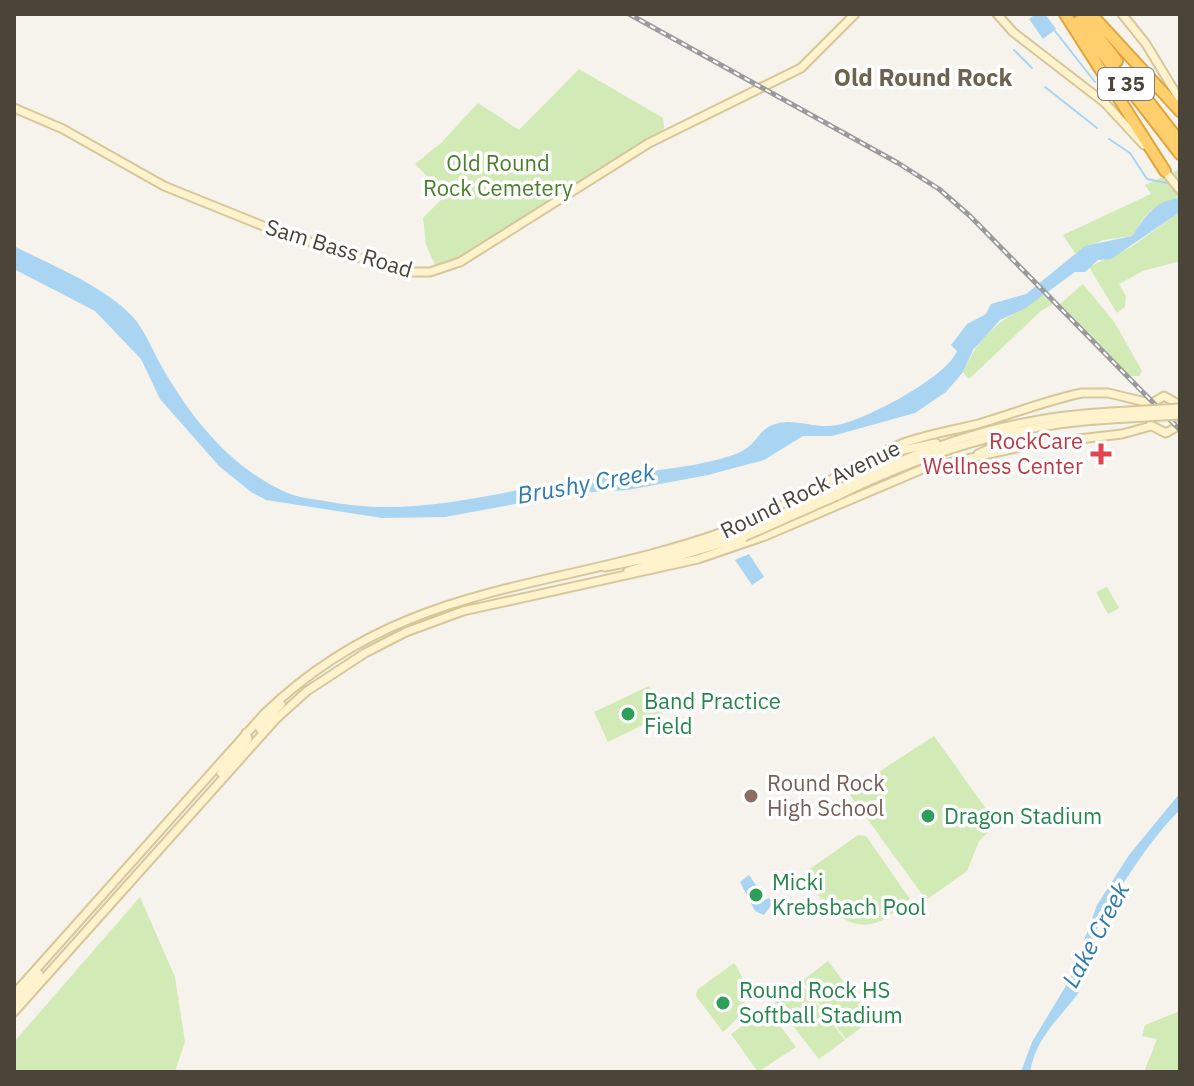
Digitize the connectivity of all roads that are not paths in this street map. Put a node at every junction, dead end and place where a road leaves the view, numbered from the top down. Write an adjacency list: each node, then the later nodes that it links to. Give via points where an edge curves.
1 (855, 14): 9 (main road, Sam Bass Road, via 801,68 655,139 460,262 425,273 404,272 259,225 164,186 75,135)
2 (997, 14): 13 (main road, via 1105,103)
3 (1065, 14): 13 (highway)
4 (1072, 14): 12 (highway, I 35)
5 (1081, 14): 11 (highway, I 35)
6 (1091, 14): 10 (highway)
7 (1122, 14): 8 (main road)
8 (1180, 100)
9 (14, 108)
10 (1180, 111)
11 (1180, 142)
12 (1180, 154)
13 (1166, 172): 14 (main road)
14 (1180, 190)
15 (1131, 399): 16 (main road, Round Rock Avenue); 23 (main road, via 1140,415); 26 (main road, Round Rock Avenue, via 1108,393 1075,395 911,440)
16 (1150, 403): 17 (main road, Round Rock Avenue, via 1164,396); 22 (main road)
17 (1180, 405): 19 (main road, bridge)
18 (1180, 415): 19 (main road, bridge)
19 (1111, 416): 21 (main road); 24 (main road, via 1017,423)
20 (1180, 425): 22 (main road, Round Rock Avenue, via 1166,433)
21 (1035, 426): 25 (main road); 27 (main road, via 936,452)
22 (1151, 426): 23 (main road, Round Rock Avenue)
23 (1134, 431): 25 (main road, Round Rock Avenue)
24 (939, 443): 26 (main road); 27 (main road)
25 (973, 457): 30 (main road, Round Rock Avenue, via 913,471)
26 (872, 458): 28 (main road, Round Rock Avenue)
27 (835, 493): 31 (main road, bridge)
28 (797, 497): 29 (main road, Round Rock Avenue); 30 (main road, via 793,510)
29 (755, 518): 32 (main road, via 765,525); 33 (main road, Round Rock Avenue)
30 (804, 520): 32 (main road, Round Rock Avenue)
31 (743, 534): 33 (main road); 34 (main road)
32 (765, 536): 34 (main road, Round Rock Avenue, via 655,570)
33 (587, 571): 35 (main road, Round Rock Avenue, via 464,598 379,631)
34 (595, 580): 37 (main road, Round Rock Avenue, via 463,611 385,642 307,691)
35 (300, 681): 36 (main road); 37 (main road, via 260,726)
36 (246, 733): 38 (main road, via 246,743); 39 (main road)
37 (263, 733): 38 (main road)
38 (205, 798): 41 (main road)
39 (127, 867): 40 (main road); 41 (main road)
40 (120, 875): 42 (main road); 43 (main road)
41 (136, 875): 42 (main road)
42 (129, 882): 46 (main road)
43 (58, 946): 44 (main road); 45 (main road)
44 (14, 994)
45 (14, 1004)
46 (14, 1012)

